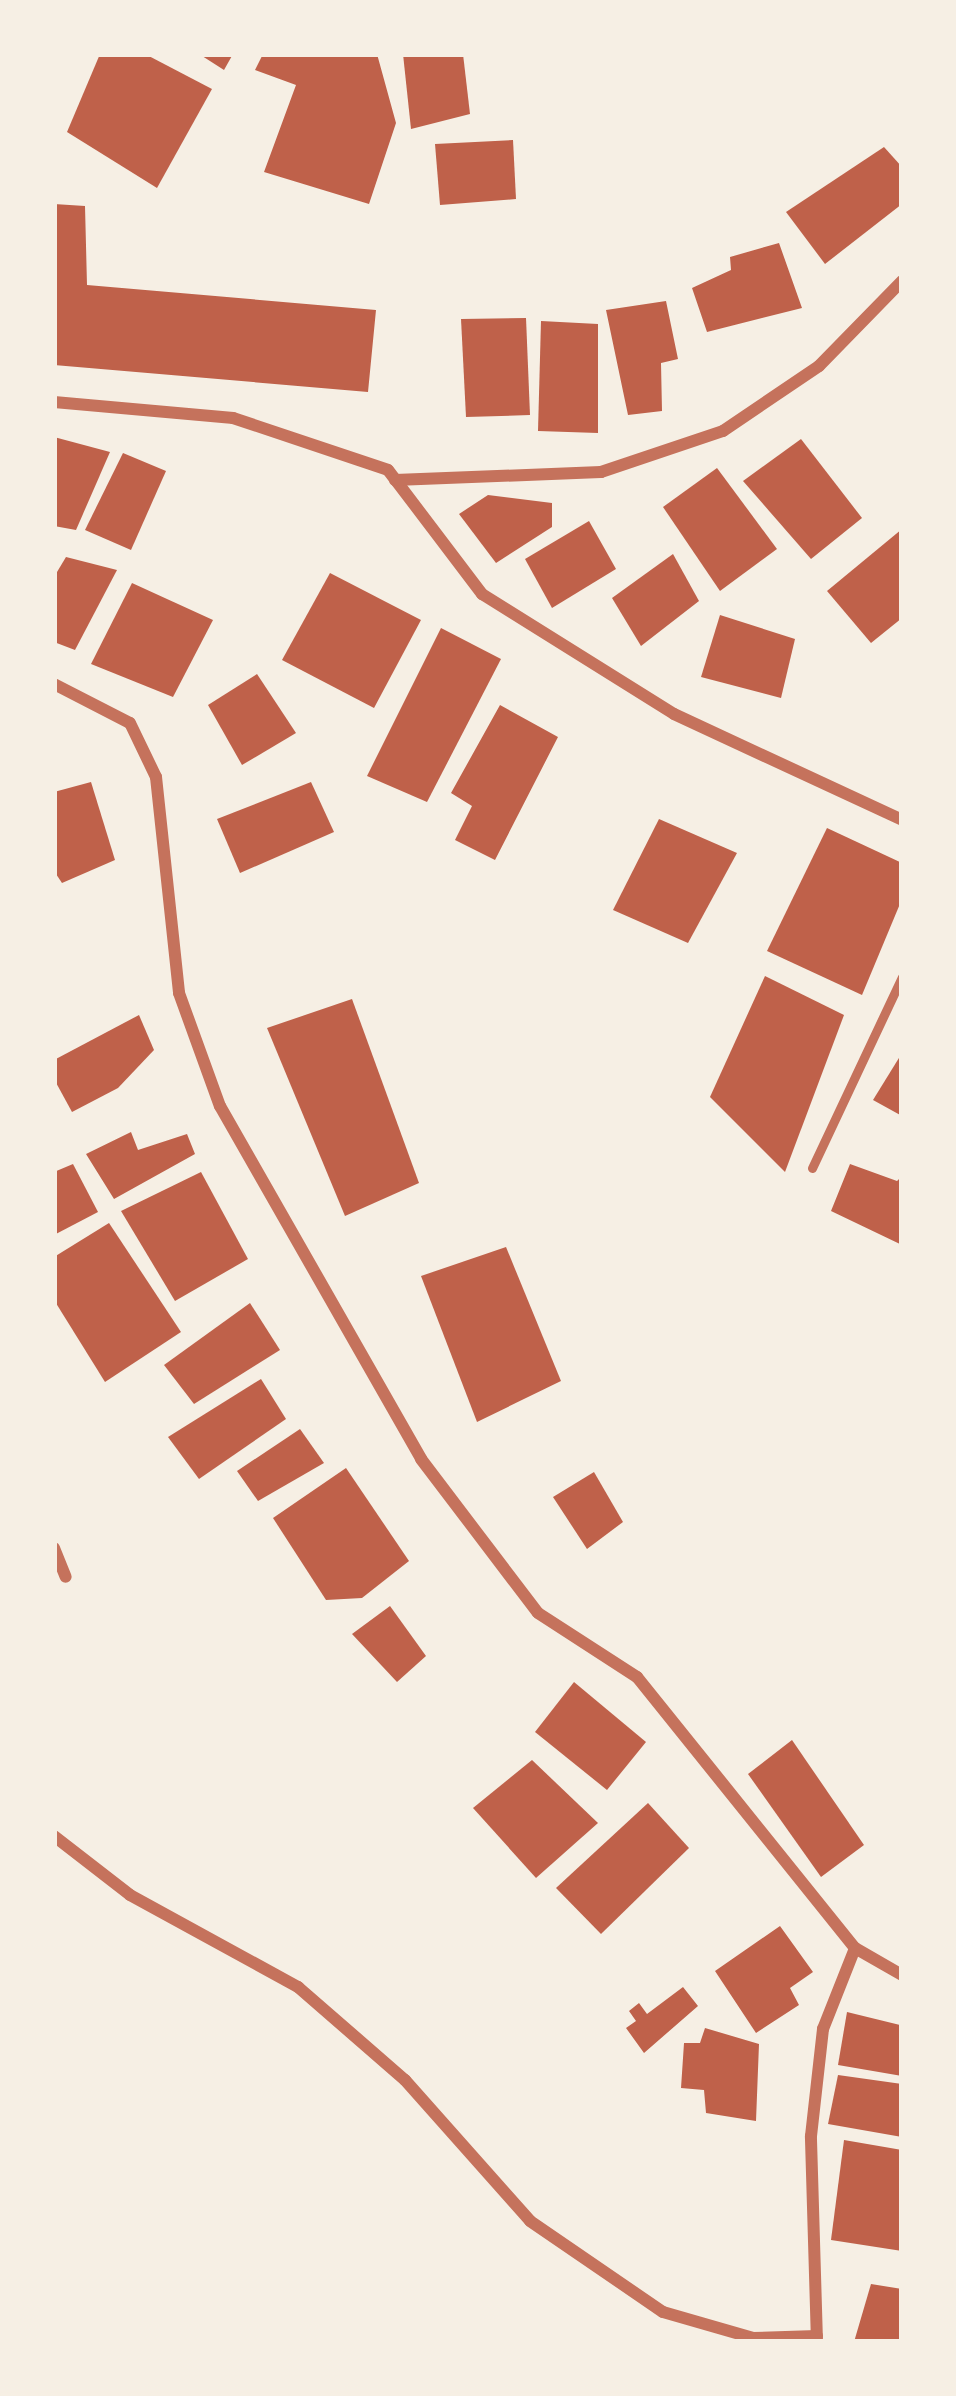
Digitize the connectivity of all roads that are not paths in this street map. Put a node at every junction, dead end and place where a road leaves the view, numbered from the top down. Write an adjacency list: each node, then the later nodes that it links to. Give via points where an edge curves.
1 (902, 281): 3 (street, via 819,366 723,431 602,472)
2 (54, 401): 3 (street, via 233,418 388,470)
3 (395, 480): 5 (street, via 482,594 674,714)
4 (54, 684): 11 (street, via 130,723 156,777 179,993 220,1106 421,1459 538,1613 637,1677)
5 (902, 820)
6 (902, 977): 7 (lane)
7 (812, 1168)
8 (54, 1548): 9 (street)
9 (66, 1577)
10 (54, 1836): 13 (street, via 130,1895 298,1987 405,2080 530,2221 663,2312 753,2338)
11 (855, 1948): 12 (street); 13 (street, via 823,2029 812,2137)
12 (902, 1975)
13 (817, 2339)

